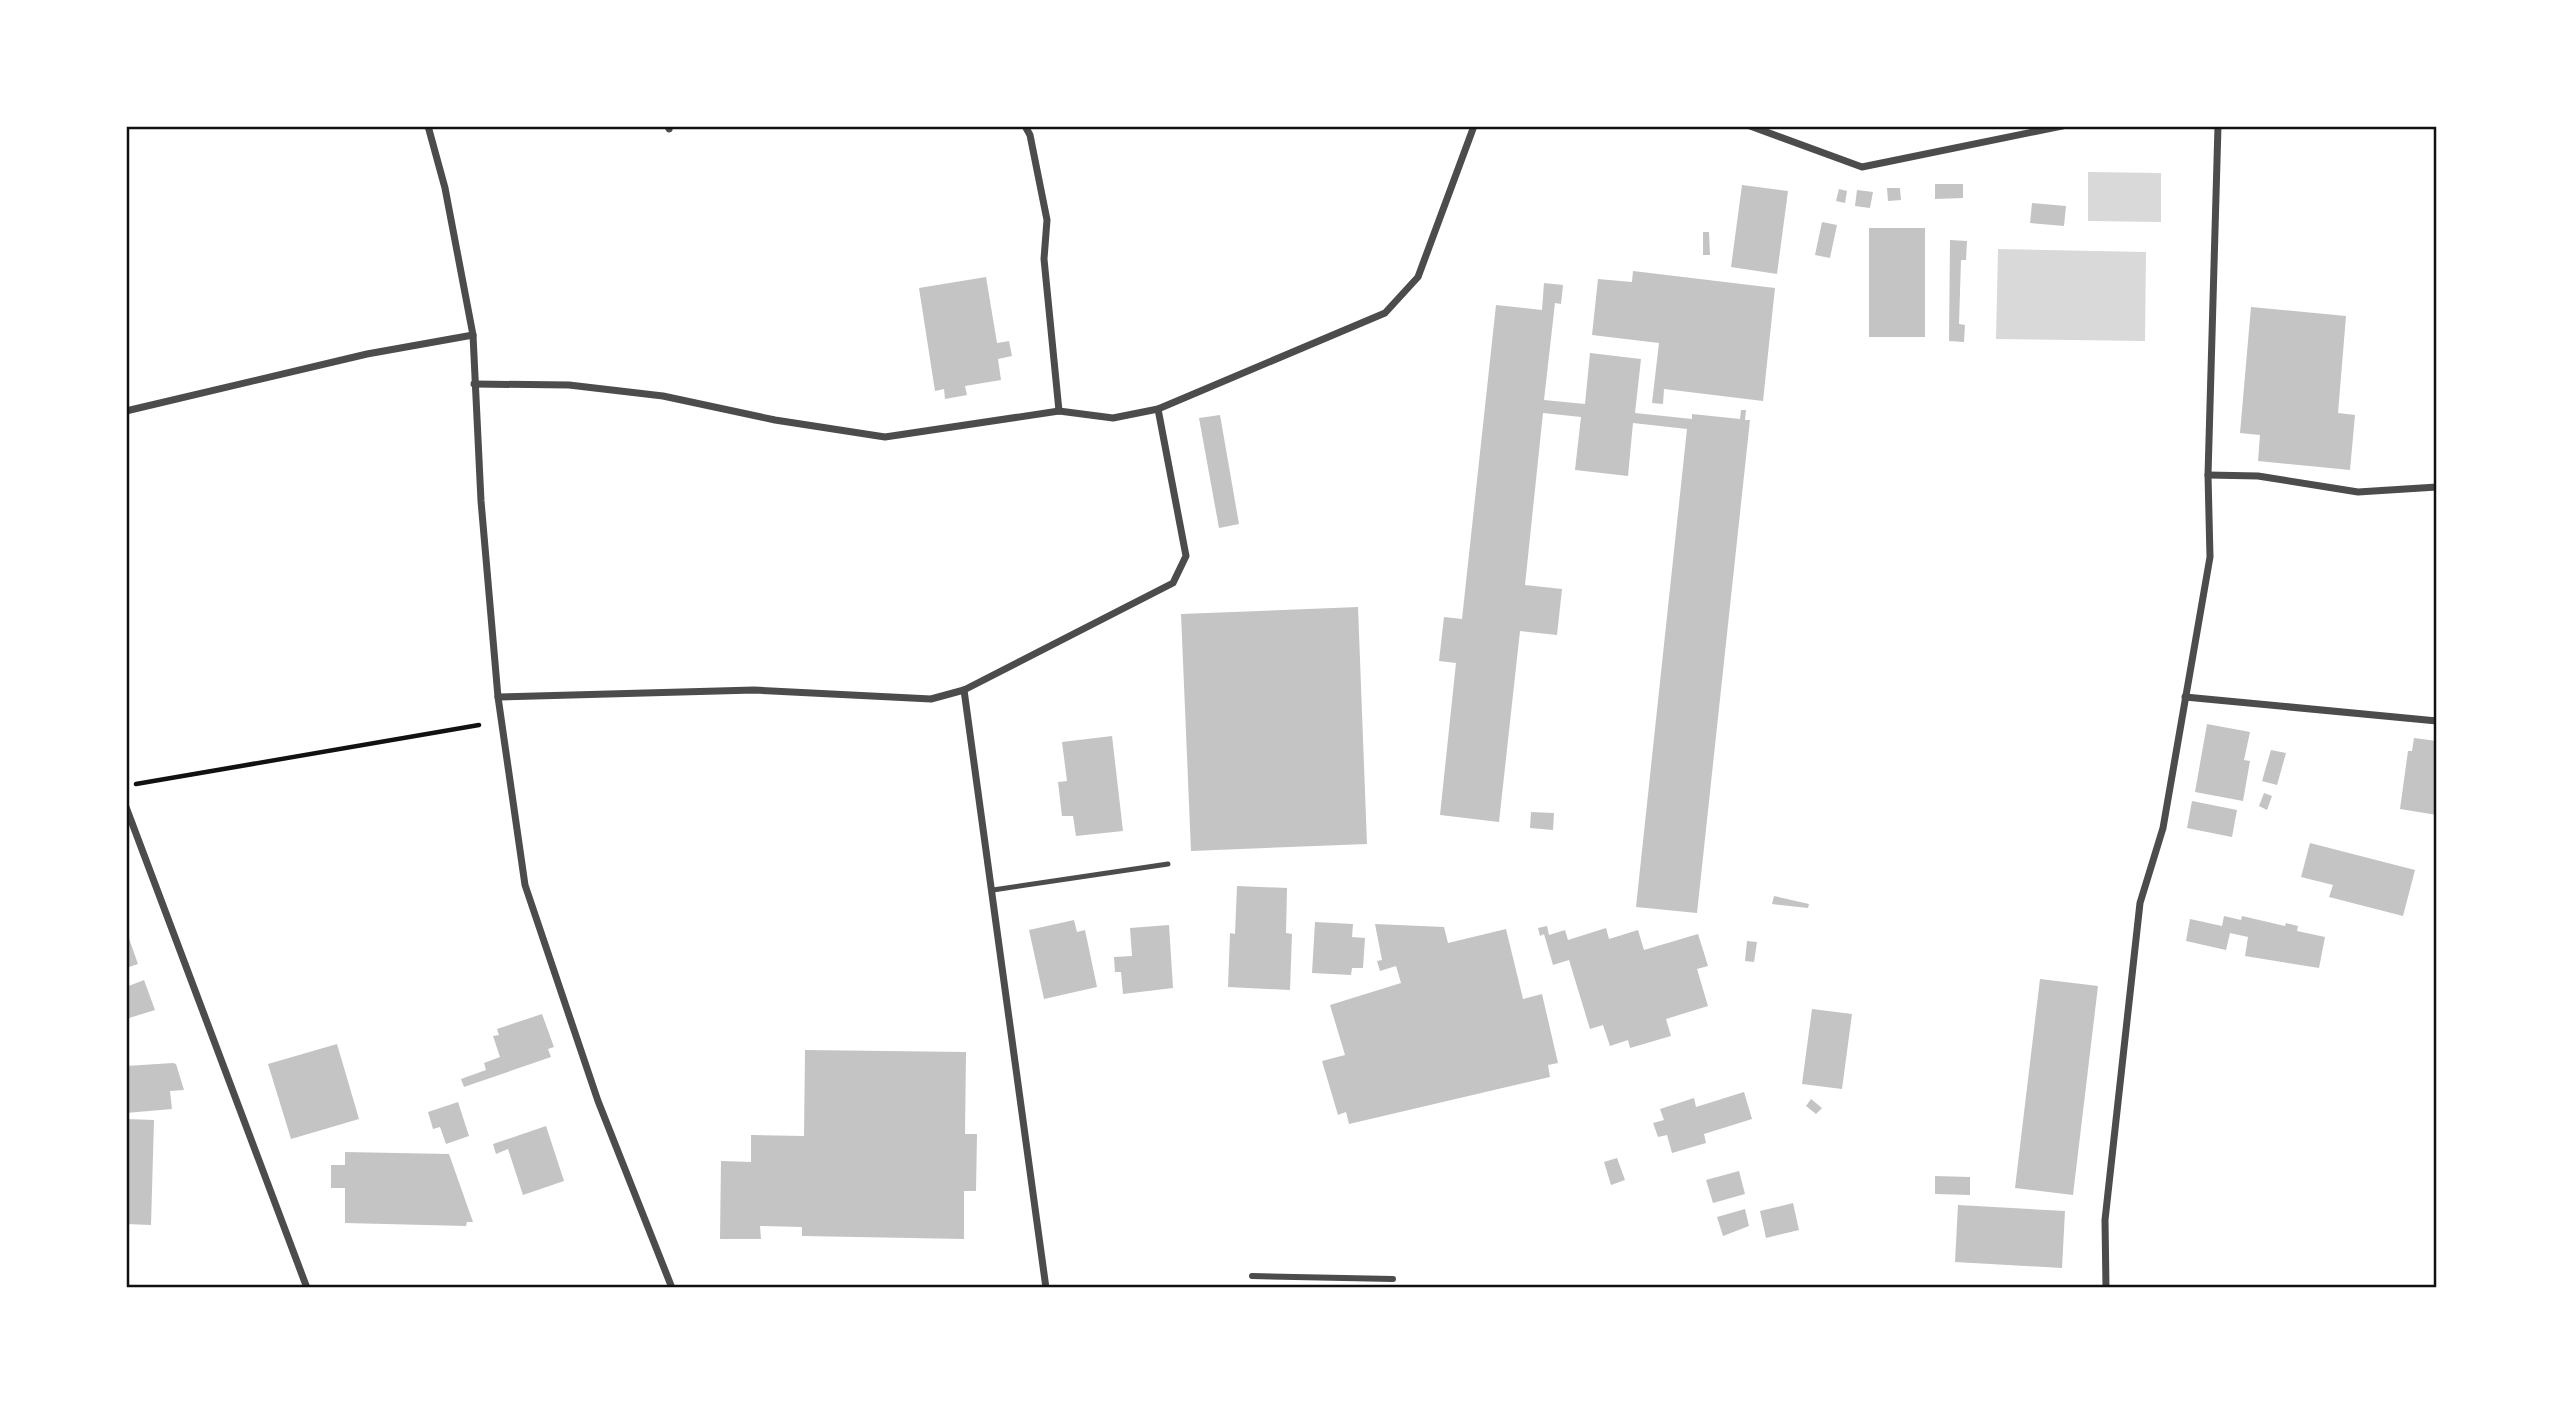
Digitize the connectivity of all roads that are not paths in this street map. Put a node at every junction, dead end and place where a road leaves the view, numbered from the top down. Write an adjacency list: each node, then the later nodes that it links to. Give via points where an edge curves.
1 (428, 126): 7 (street, via 445,188)
2 (1025, 126): 11 (street, via 1047,220 1044,259)
3 (1474, 126): 9 (street, via 1418,277 1385,313)
4 (1749, 126): 5 (street, via 1862,167)
5 (2062, 126)
6 (2218, 126): 12 (street)
7 (473, 335): 8 (street); 10 (street, via 355,357)
8 (474, 384): 11 (street, via 569,385 663,396 885,437); 16 (street)
9 (1158, 409): 11 (street, via 1113,418); 14 (street, via 1186,556 1173,583)
10 (126, 411)
11 (1059, 411)
12 (2208, 475): 13 (street, via 2258,476 2358,492); 15 (street, via 2210,558)
13 (2437, 487)
14 (964, 690): 16 (street, via 931,699 754,690); 20 (street)
15 (2185, 697): 17 (street); 28 (street, via 2163,828 2140,903 2105,1220)
16 (498, 698): 25 (street, via 525,885 598,1101)
17 (2437, 721)
18 (126, 807): 24 (street)
19 (1168, 864): 20 (lane)
20 (993, 890): 26 (street)
21 (1252, 1276): 22 (street)
22 (1320, 1278): 23 (street); 27 (street)
23 (1394, 1279)
24 (306, 1288)
25 (671, 1288)
26 (1046, 1288)
27 (1320, 1288)
28 (2106, 1288)

